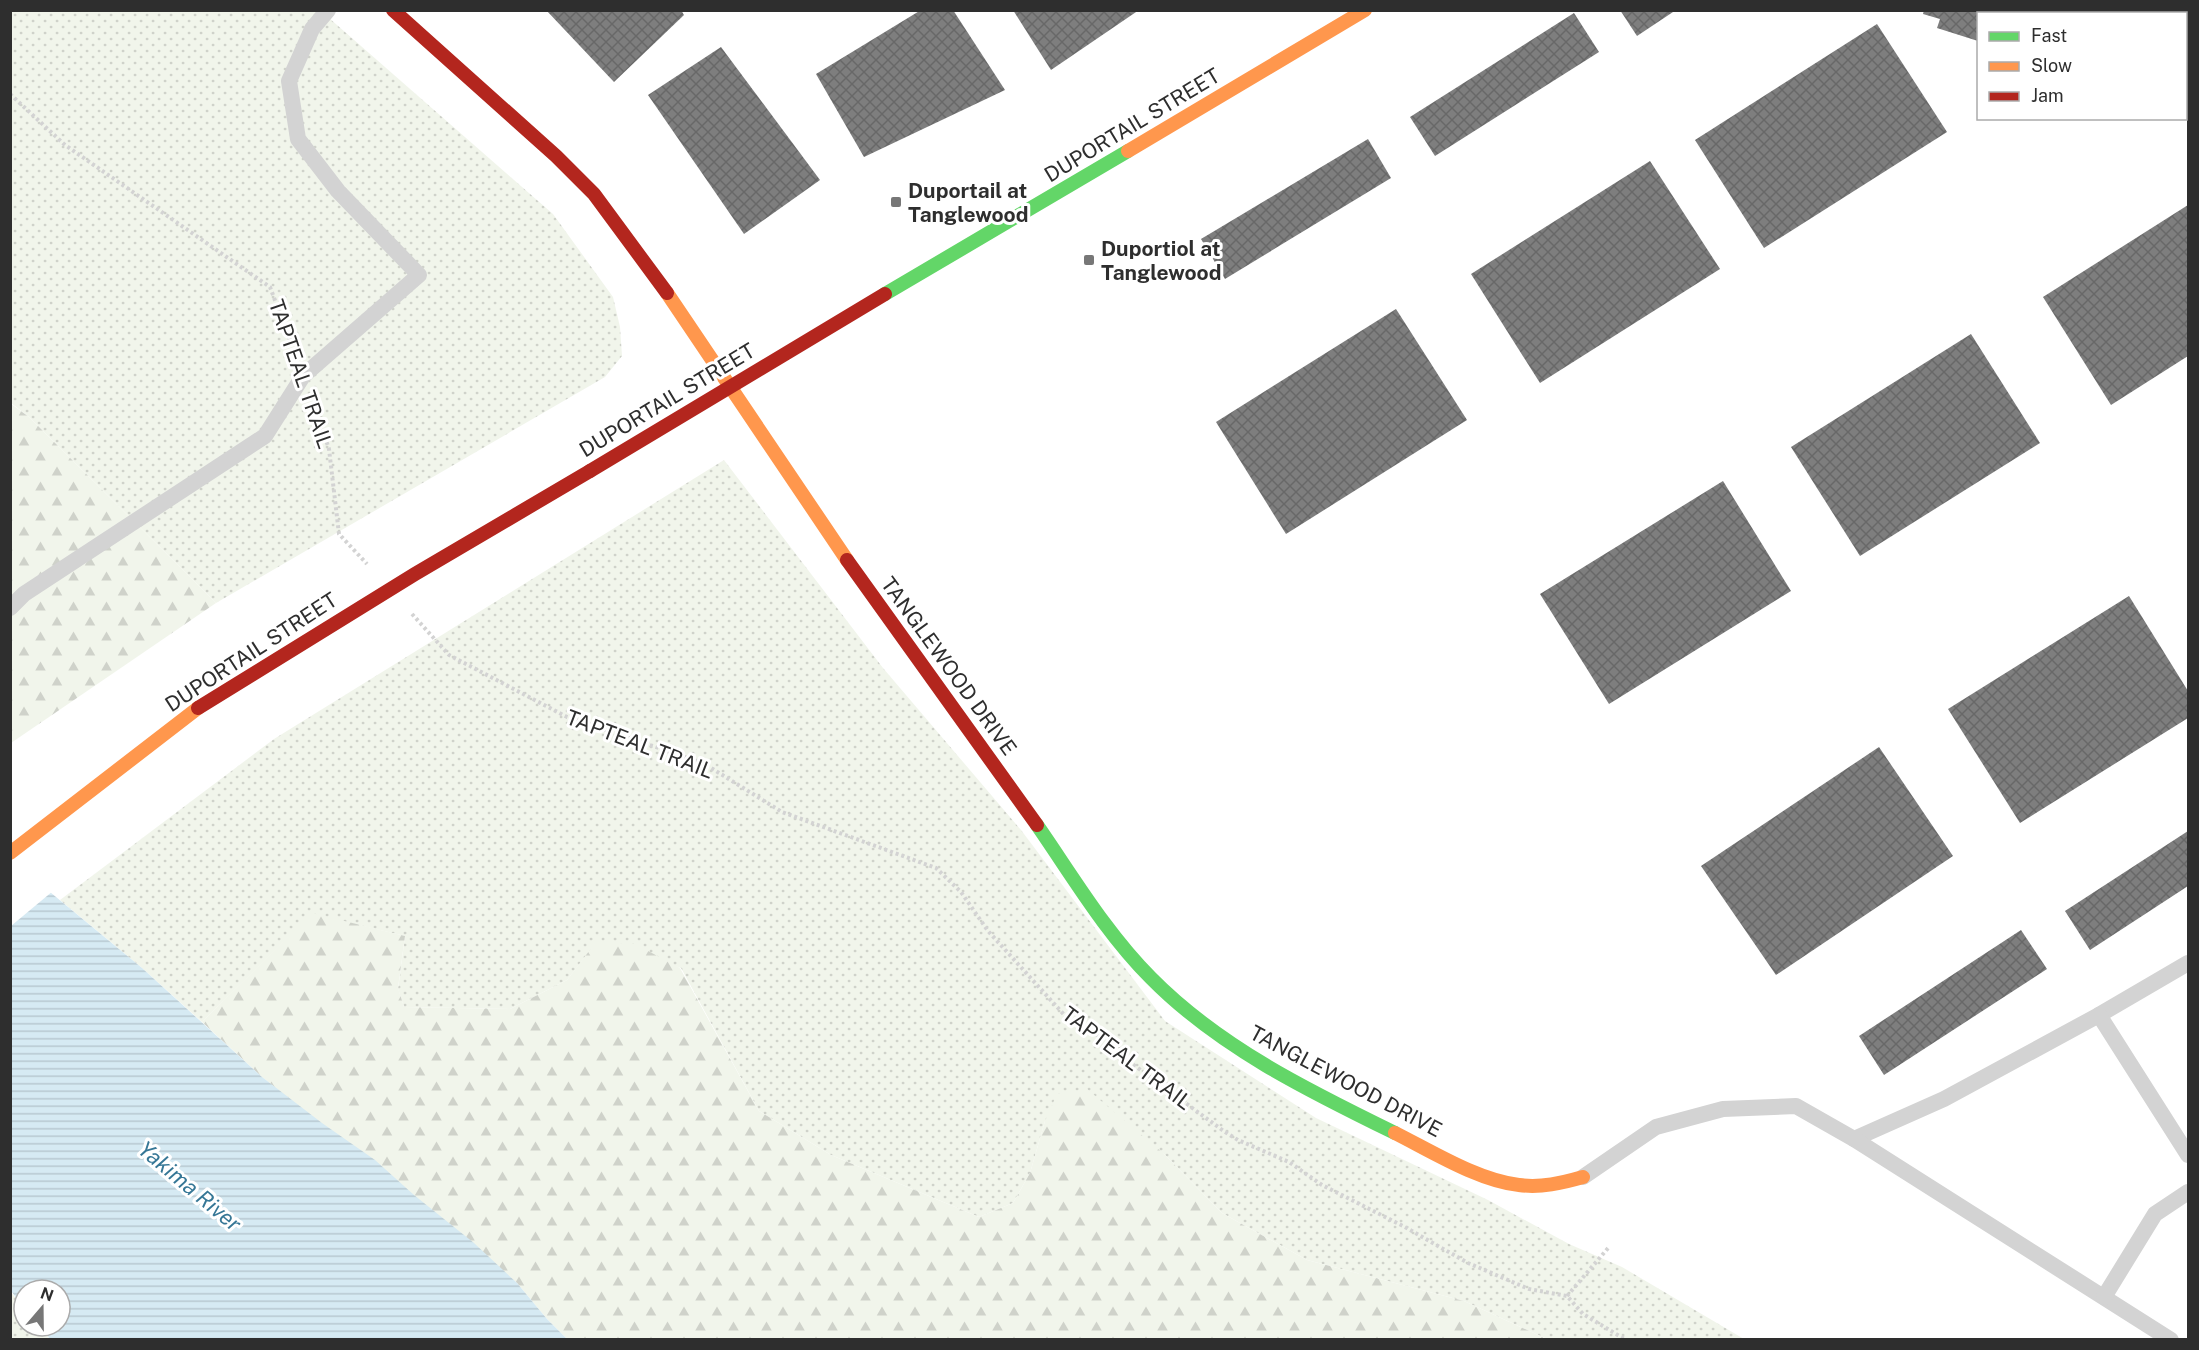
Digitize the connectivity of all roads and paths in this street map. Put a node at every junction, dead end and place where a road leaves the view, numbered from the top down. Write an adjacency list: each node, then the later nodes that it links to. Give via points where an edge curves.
1 (328, 10): 5 (lane, via 312,29 289,81 298,138 338,191 419,275)
2 (393, 10): 6 (street, TANGLEWOOD DRIVE, via 594,194)
3 (1365, 10): 6 (street, DUPORTAIL STREET)
4 (10, 94): 5 (path, TAPTEAL TRAIL, via 64,145 270,287)
5 (303, 376): 7 (path, TAPTEAL TRAIL, via 329,449 339,534); 8 (lane, via 265,436 24,594)
6 (731, 385): 10 (street, DUPORTAIL STREET, bridge, via 205,702); 15 (street, TANGLEWOOD DRIVE, via 874,599 1092,905 1172,998 1241,1051 1278,1073 1479,1174 1531,1186)
7 (371, 569)
8 (10, 608)
9 (410, 612): 18 (path, TAPTEAL TRAIL, via 449,655 567,717 703,763 782,812 936,868 961,892 988,931 1068,1019 1101,1038 1225,1132 1289,1162 1322,1185 1468,1263 1529,1289)
10 (10, 853)
11 (2188, 963): 12 (lane)
12 (2099, 1015): 13 (lane, via 1944,1099); 14 (lane)
13 (1854, 1139): 15 (lane, via 1796,1106 1724,1109 1656,1127); 19 (lane)
14 (2188, 1155)
15 (1583, 1177)
16 (2188, 1192): 19 (lane, via 2155,1214)
17 (1609, 1247): 18 (path)
18 (1567, 1296): 20 (path, via 1583,1314)
19 (2104, 1297): 21 (lane)
20 (1626, 1340)
21 (2171, 1340)

